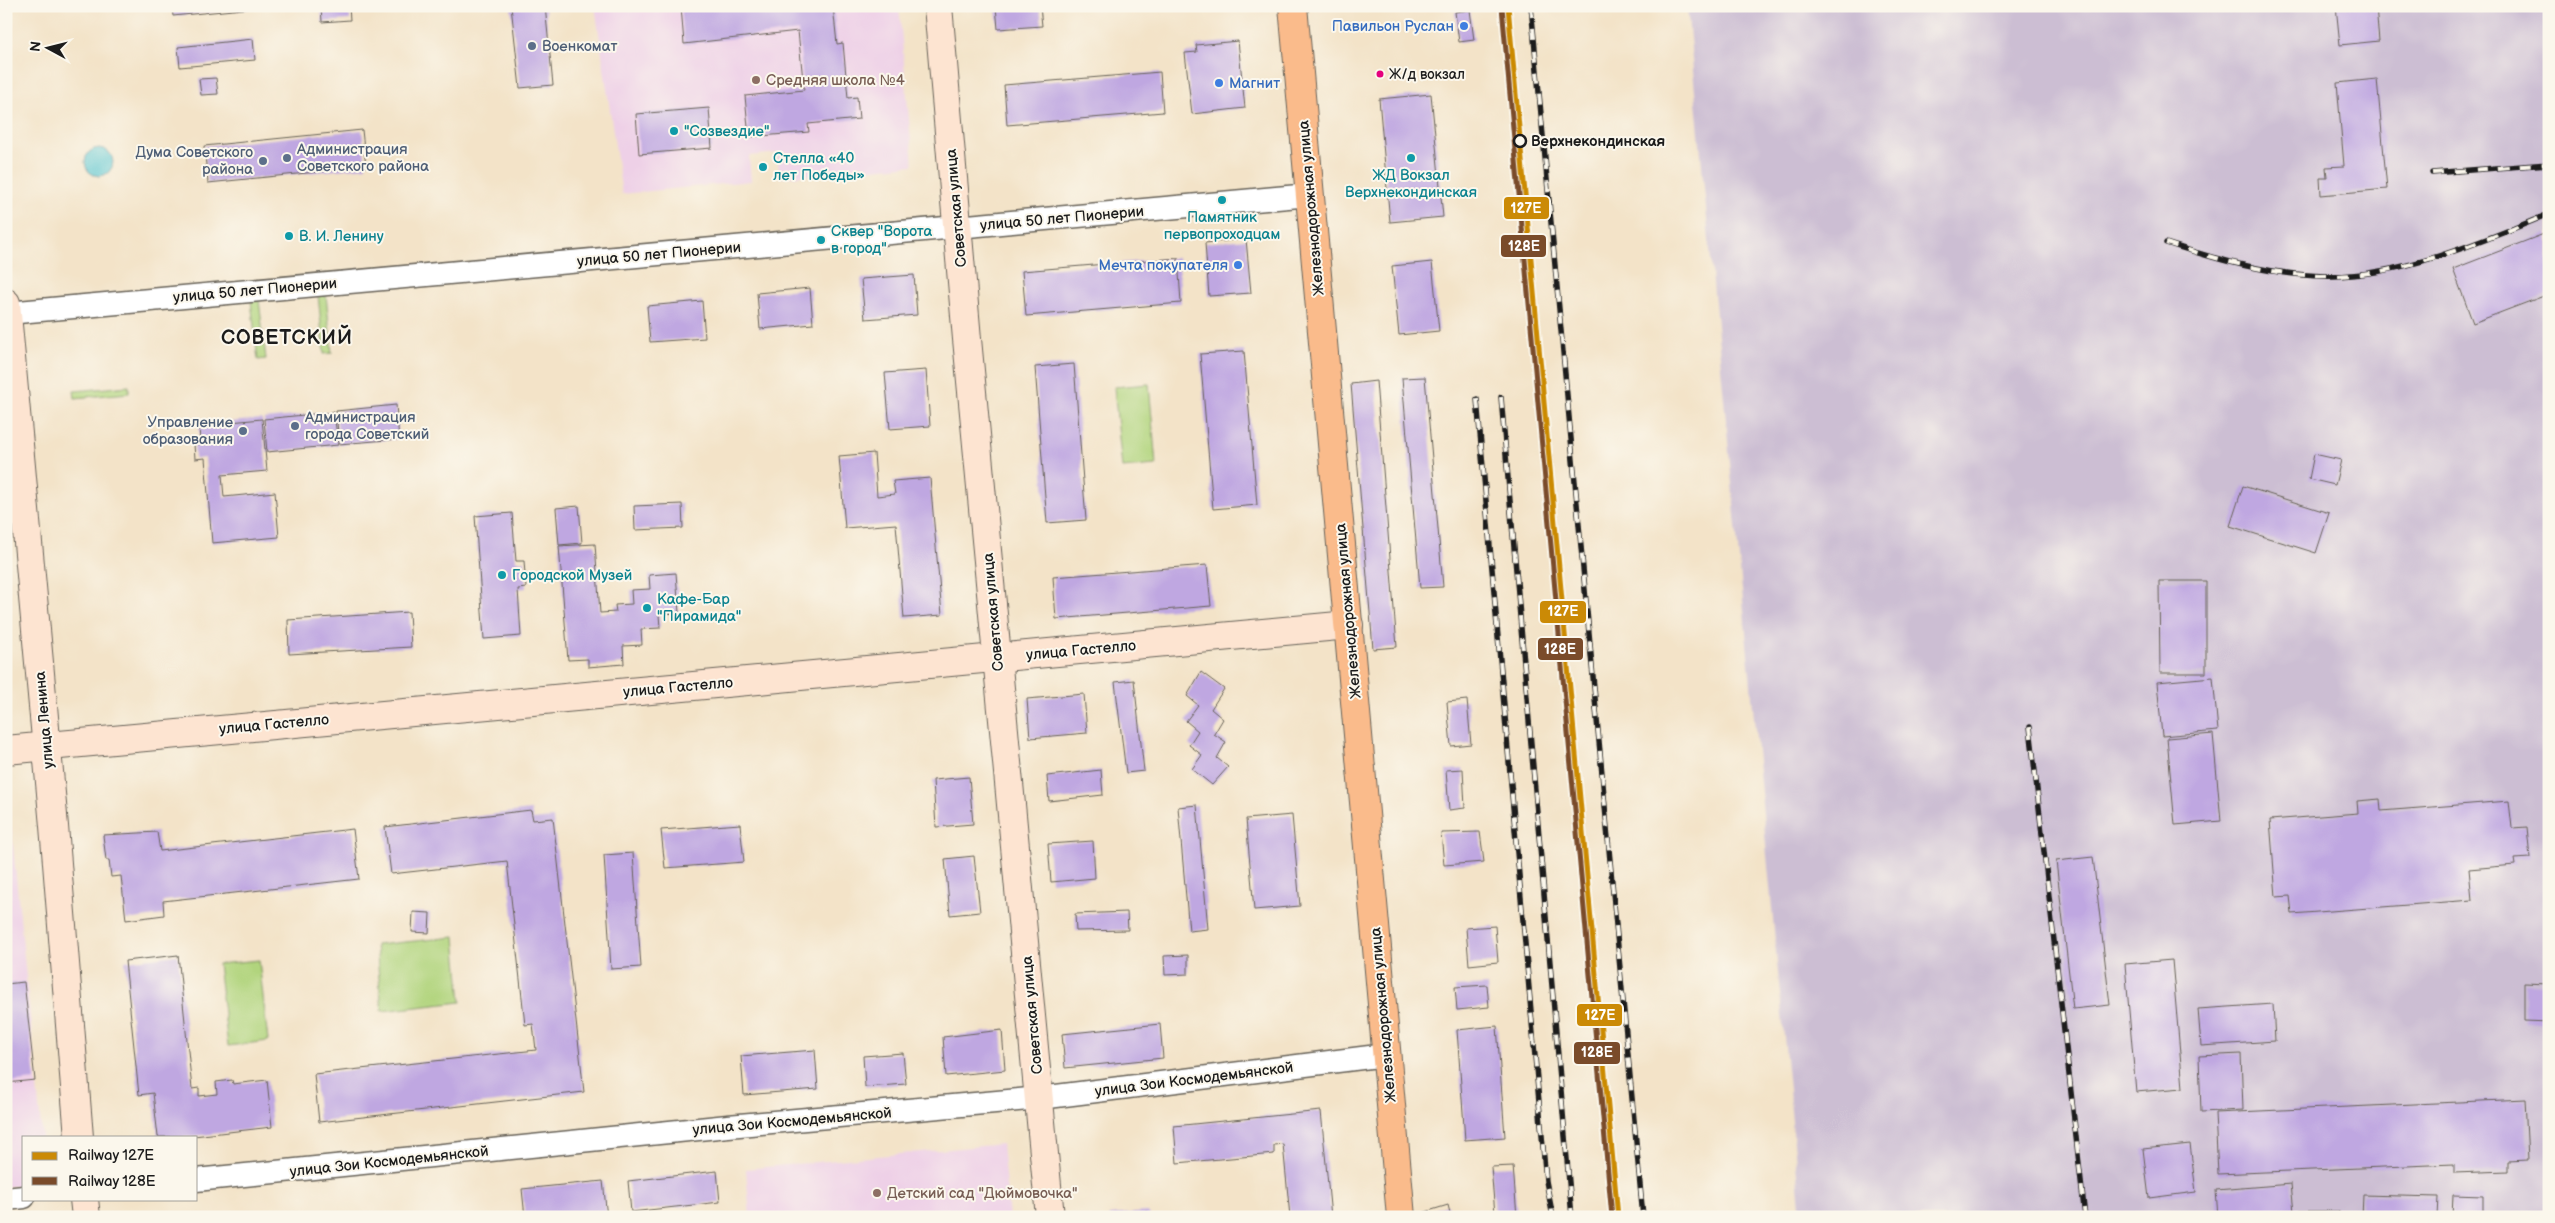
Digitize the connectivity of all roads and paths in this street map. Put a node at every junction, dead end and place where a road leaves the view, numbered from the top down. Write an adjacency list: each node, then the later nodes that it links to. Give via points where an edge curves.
1 (938, 6): 4 (main road, Советская улица)
2 (1293, 6): 3 (main road, Железнодорожная улица)
3 (1310, 195): 4 (street, улица 50 лет Пионерии); 6 (main road, Железнодорожная улица)
4 (958, 227): 5 (street, улица 50 лет Пионерии, via 76,306); 7 (main road, Советская улица)
5 (7, 308): 8 (main road, улица Ленина)
6 (1350, 625): 7 (main road, улица Гастелло); 10 (main road, Железнодорожная улица)
7 (997, 658): 8 (main road, улица Гастелло); 11 (main road, Советская улица)
8 (47, 745): 9 (main road, улица Гастелло); 12 (main road, улица Ленина)
9 (6, 750)
10 (1386, 1055): 11 (street, улица Зои Космодемьянской); 19 (main road, Железнодорожная улица)
11 (1040, 1098): 13 (street, улица Зои Космодемьянской); 18 (main road, Советская улица)
12 (78, 1136)
13 (198, 1180)
14 (22, 1197): 15 (street)
15 (6, 1199)
16 (84, 1200): 17 (main road)
17 (86, 1217)
18 (1050, 1217)
19 (1400, 1217)

